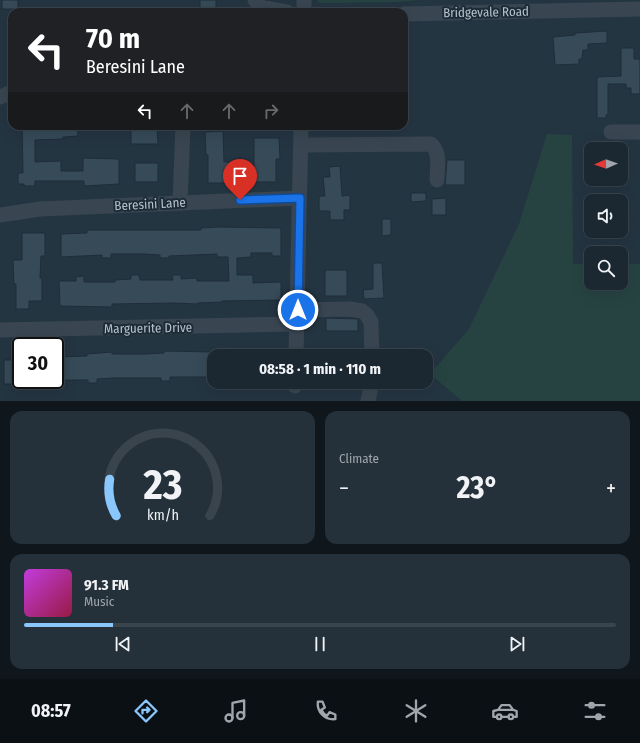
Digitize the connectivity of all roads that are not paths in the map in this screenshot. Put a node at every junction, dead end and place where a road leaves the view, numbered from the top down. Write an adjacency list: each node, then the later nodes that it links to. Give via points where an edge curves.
1 (255, 0): 4 (street, via 261,7)
2 (555, 5): 3 (street, Bridgevale Road); 5 (street, Bridgevale Road)
3 (434, 7): 6 (street, Bridgevale Road)
4 (266, 8)
5 (640, 9)
6 (408, 13)
7 (182, 130): 14 (street)
8 (301, 130): 11 (street)
9 (611, 132): 10 (street)
10 (640, 132)
11 (301, 144): 12 (street, via 431,144 438,156); 13 (street)
12 (437, 180)
13 (300, 198): 14 (street, Beresini Lane); 16 (street)
14 (180, 202): 15 (street, Beresini Lane, via 40,209)
15 (0, 215)
16 (297, 317): 17 (street, Marguerite Drive); 18 (street); 19 (street, Marguerite Drive, via 350,309 362,311 371,322)
17 (0, 330)
18 (296, 349)
19 (372, 349)
20 (371, 389): 21 (street)
21 (368, 401)

